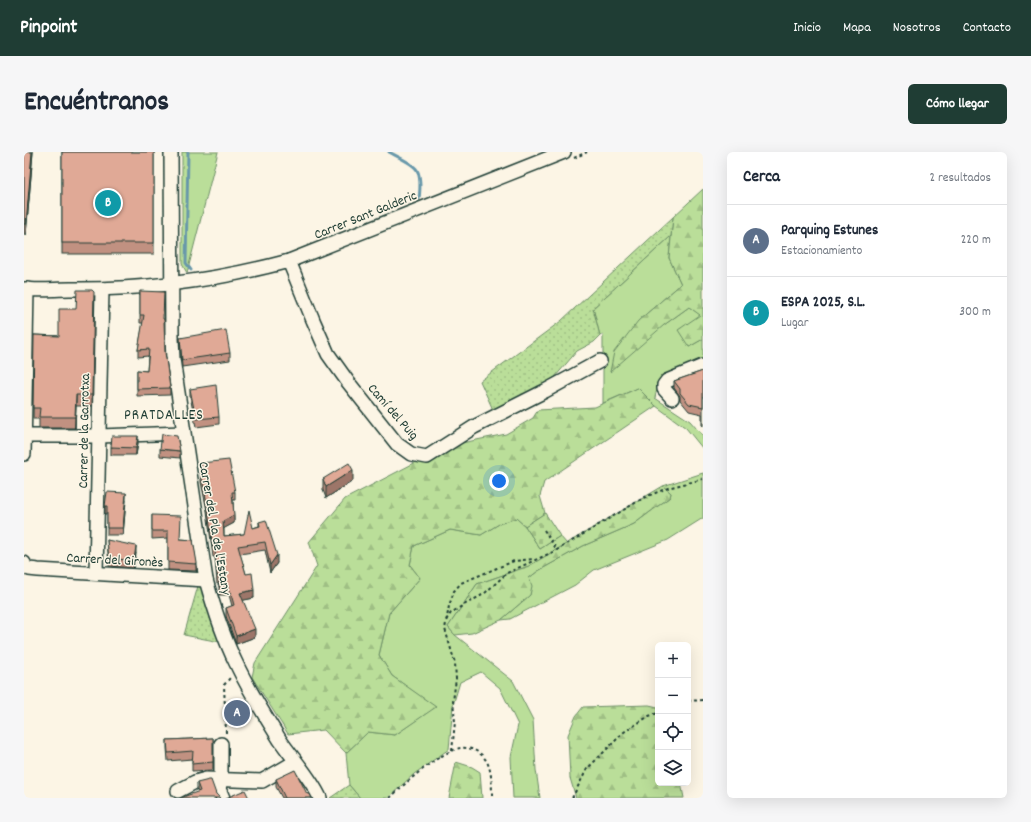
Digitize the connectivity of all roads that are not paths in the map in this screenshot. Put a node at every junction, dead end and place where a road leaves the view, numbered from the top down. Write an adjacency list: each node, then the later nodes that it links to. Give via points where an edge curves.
1 (171, 152): 4 (street, Carrer del Pla de l'Estany)
2 (564, 152): 3 (street, Carrer Sant Galderic)
3 (289, 261): 4 (street, Carrer Sant Galderic, via 266,268); 7 (street, Camí del Puig, via 328,354 397,444 411,454 427,457 474,427)
4 (173, 285): 6 (street, Carrer Sant Galderic); 10 (street, Carrer del Pla de l'Estany, via 172,338)
5 (25, 289): 6 (street, Carrer Sant Galderic); 11 (street)
6 (102, 290): 12 (street, Carrer de la Garrotxa)
7 (600, 361)
8 (703, 366): 9 (street, via 664,385 664,389)
9 (672, 398)
10 (183, 433): 12 (street); 16 (street, Carrer del Pla de l'Estany)
11 (24, 436): 12 (street); 13 (street)
12 (99, 436): 15 (street, Carrer de la Garrotxa)
13 (24, 454)
14 (24, 564): 15 (street, Carrer del Gironès, via 29,569)
15 (96, 573): 16 (street, Carrer del Gironès)
16 (206, 580): 18 (street, Carrer del Pla de l'Estany, via 216,615 238,668)
17 (221, 744): 19 (street)
18 (295, 762): 19 (street, via 262,782); 22 (street, Carrer del Pla de l'Estany)
19 (221, 779): 20 (street, via 195,782); 21 (street, via 219,789)
20 (178, 791)
21 (223, 798)
22 (320, 798)

